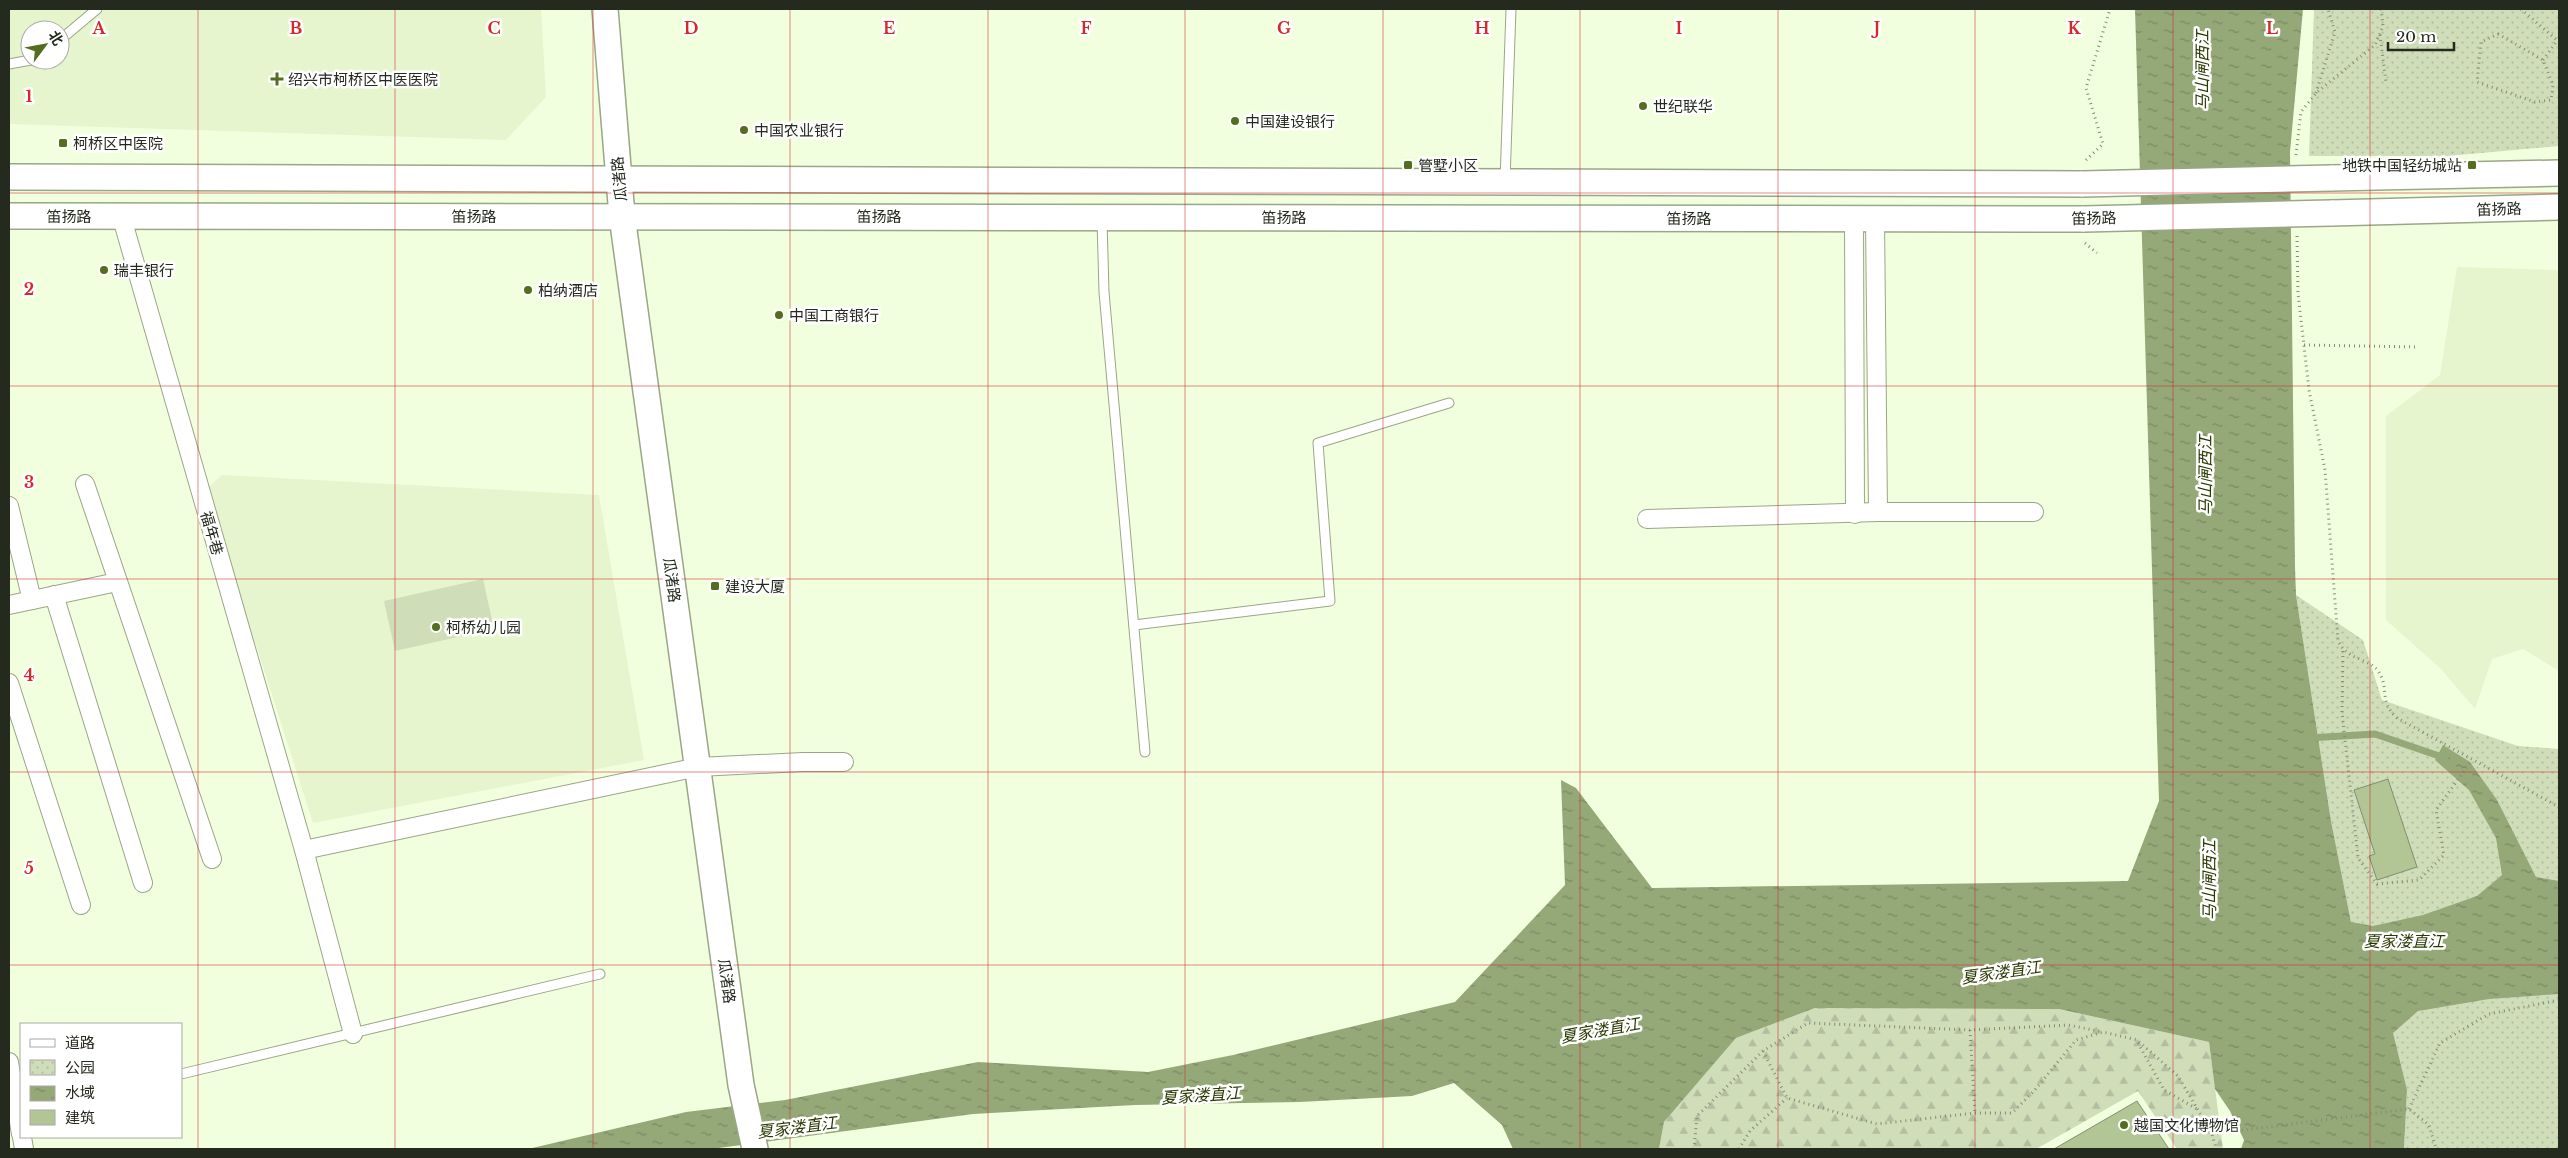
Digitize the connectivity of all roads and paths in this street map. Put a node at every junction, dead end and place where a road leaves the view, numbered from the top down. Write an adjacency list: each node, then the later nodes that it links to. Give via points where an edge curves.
1 (97, 9): 8 (lane)
2 (605, 9): 20 (street, 瓜渚路)
3 (1511, 9): 21 (lane)
4 (2110, 9): 16 (path, via 2086,88)
5 (2328, 9): 15 (path, via 2335,32)
6 (2381, 9): 9 (path, via 2383,26)
7 (2521, 9): 10 (path)
8 (70, 32)
9 (2380, 34): 12 (path); 15 (path, via 2375,45)
10 (2558, 41): 11 (path)
11 (2542, 60): 13 (path); 13 (path, via 2498,34 2480,42 2477,82 2535,102 2550,100)
12 (2386, 83)
13 (2554, 85): 14 (path)
14 (2559, 86)
15 (2316, 93): 17 (path, via 2301,112)
16 (2103, 144)
17 (2296, 158)
18 (2559, 174): 21 (street, bridge, via 2083,184)
19 (9, 177): 20 (street)
20 (619, 180): 21 (street); 25 (street, 瓜渚路)
21 (1504, 183)
22 (2559, 207): 27 (street, 笛扬路, bridge, via 2084,219)
23 (121, 215): 24 (street, 笛扬路); 25 (street, 笛扬路); 50 (street, 福年巷)
24 (9, 216)
25 (622, 216): 26 (street, 笛扬路); 48 (street, 瓜渚路)
26 (1102, 217): 27 (street, 笛扬路); 42 (lane, via 1104,292)
27 (1864, 218): 34 (street); 36 (street)
28 (2298, 235): 29 (path, via 2298,293)
29 (2304, 345): 30 (path); 43 (path, via 2309,390 2325,470 2331,526 2332,590 2338,641)
30 (2418, 347)
31 (1449, 403): 42 (lane, via 1318,443 1330,601)
32 (85, 484): 38 (street)
33 (9, 506): 40 (street)
34 (1878, 512): 35 (street); 36 (street)
35 (2034, 512)
36 (1855, 514): 37 (street)
37 (1647, 519)
38 (117, 582): 39 (street); 51 (street)
39 (54, 595): 40 (street); 52 (street)
40 (32, 600): 41 (street)
41 (9, 605)
42 (1134, 625): 45 (lane)
43 (2343, 651): 46 (path, via 2378,670 2386,708 2397,718); 46 (path, via 2343,726 2358,858 2378,884 2419,880 2444,855 2436,810)
44 (9, 683): 53 (street)
45 (1146, 752)
46 (2472, 760): 49 (path)
47 (844, 762): 48 (street)
48 (698, 767): 50 (street); 70 (street, 瓜渚路, via 741,1085)
49 (2559, 807)
50 (304, 850): 58 (street, 福年巷)
51 (212, 859)
52 (143, 883)
53 (81, 905)
54 (600, 974): 58 (lane)
55 (2559, 1000): 65 (path, via 2489,1014 2440,1043)
56 (1970, 1030): 57 (path, via 2068,1025); 60 (path, via 1808,1024); 67 (path)
57 (2103, 1032): 59 (path); 67 (path, via 2076,1040 2012,1114)
58 (353, 1034): 62 (lane)
59 (2137, 1040): 64 (path, via 2178,1076); 64 (path, via 2164,1090)
60 (1763, 1051): 63 (path); 71 (path, via 1697,1116)
61 (9, 1062): 66 (street)
62 (182, 1074)
63 (1787, 1098): 67 (path, via 1877,1124); 72 (path, via 1750,1131)
64 (2198, 1109): 69 (path)
65 (2409, 1109): 69 (path); 74 (path, via 2429,1124)
66 (19, 1110): 68 (street)
67 (1976, 1113)
68 (20, 1123)
69 (2212, 1134): 73 (path)
70 (755, 1149)
71 (1694, 1149)
72 (1740, 1149)
73 (2216, 1149)
74 (2436, 1149)

